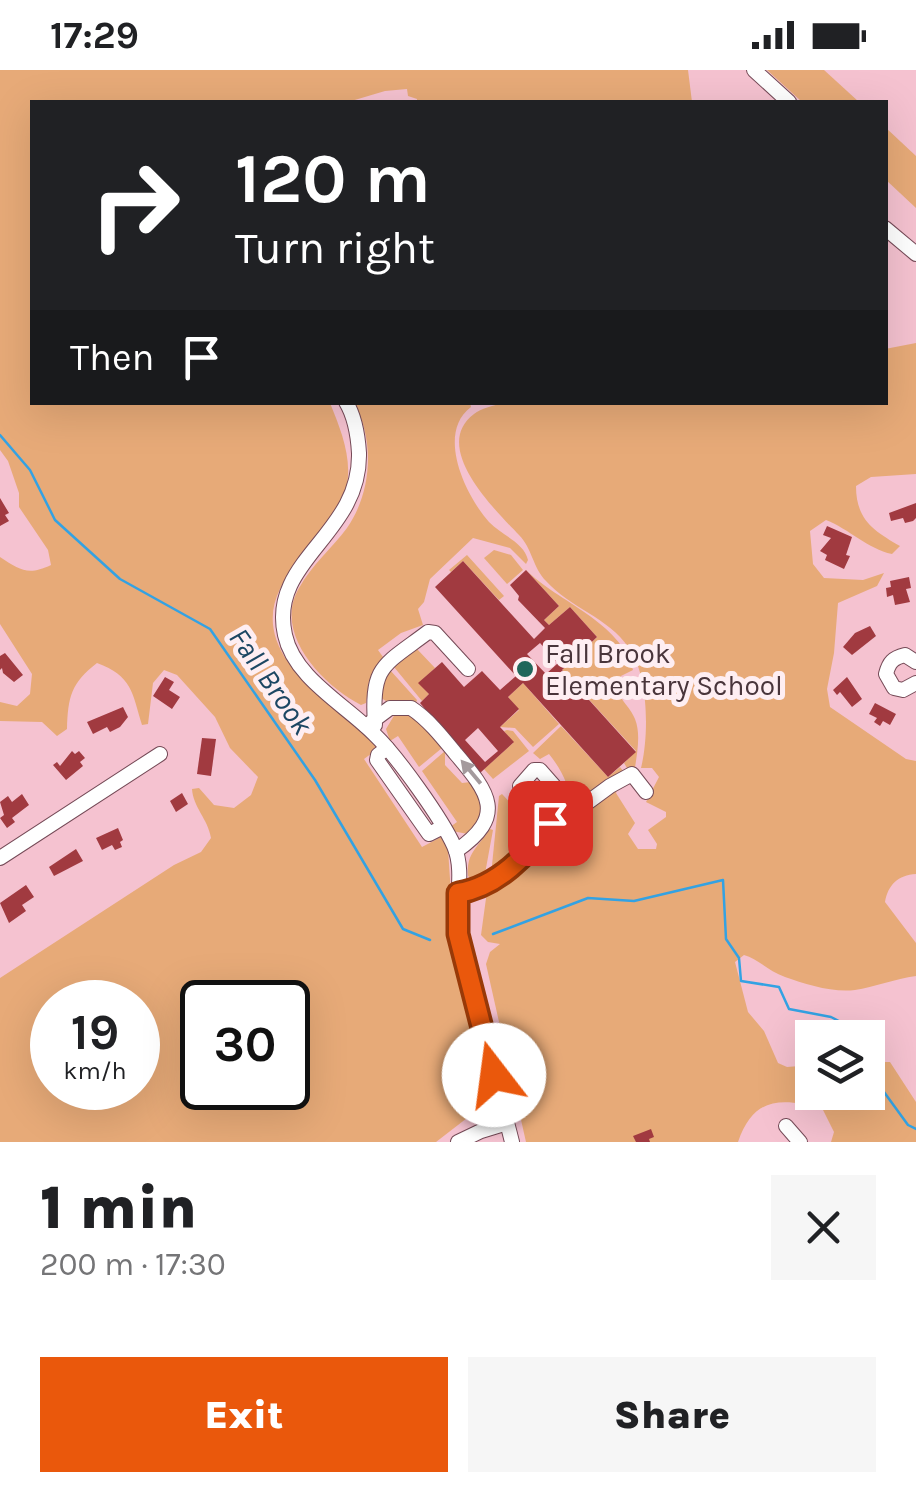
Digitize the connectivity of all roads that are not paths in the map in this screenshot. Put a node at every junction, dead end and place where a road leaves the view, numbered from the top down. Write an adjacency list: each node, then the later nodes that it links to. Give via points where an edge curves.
1 (754, 70): 2 (street)
2 (787, 100)
3 (888, 231): 4 (street)
4 (916, 254)
5 (347, 405): 9 (street, via 358,447 356,483 342,516 287,587 282,611 296,662)
6 (916, 662): 8 (street, via 896,658 886,674 894,688)
7 (468, 669): 9 (street, via 428,632 383,667)
8 (916, 683)
9 (372, 726): 14 (street); 14 (street, one-way to 9, via 485,823 483,786 410,708 390,708)
10 (160, 754): 15 (street)
11 (646, 792): 12 (street, via 632,774 576,810)
12 (563, 804): 13 (street); 13 (street, via 540,770 521,782)
13 (550, 823): 16 (street, via 505,872)
14 (456, 850): 16 (street)
15 (0, 858)
16 (458, 893): 17 (street, via 458,934)
17 (507, 1124): 19 (street); 20 (street)
18 (786, 1126): 21 (street)
19 (458, 1142)
20 (512, 1142)
21 (800, 1142)

